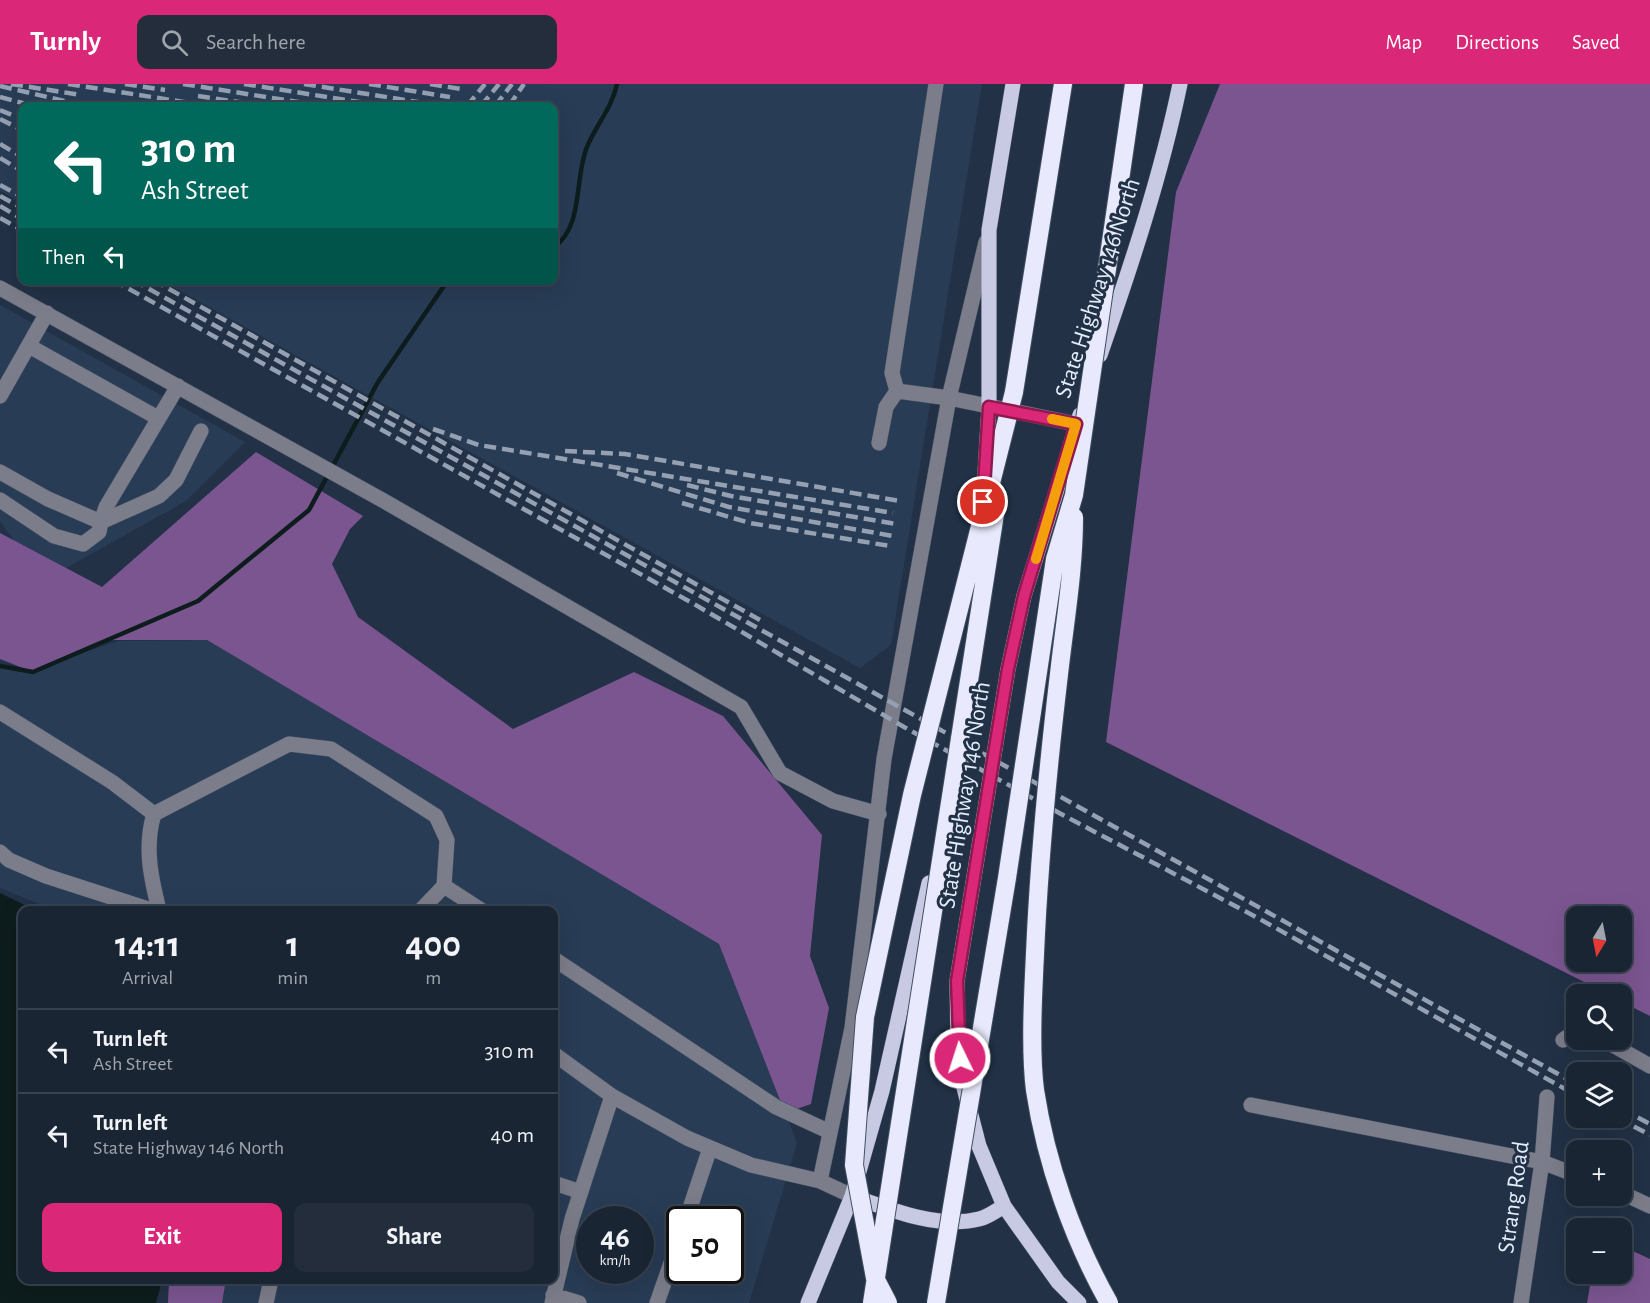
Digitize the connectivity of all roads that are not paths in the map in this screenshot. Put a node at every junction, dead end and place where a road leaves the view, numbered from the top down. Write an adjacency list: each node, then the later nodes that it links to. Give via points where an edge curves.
1 (936, 84): 11 (street, via 893,363)
2 (1013, 84): 6 (main road, State Highway 146 North)
3 (1063, 84): 12 (highway)
4 (1134, 84): 21 (highway, bridge)
5 (1180, 84): 17 (main road, State Highway 146 North, via 1170,134 1134,257)
6 (989, 230): 14 (street, State Highway 146 North); 15 (main road, State Highway 146 North)
7 (0, 288): 8 (street)
8 (47, 313): 9 (street); 10 (street)
9 (29, 346): 13 (street); 16 (street)
10 (178, 386): 16 (street); 26 (street, via 741,708 780,773 833,801)
11 (897, 391): 14 (street); 19 (street, via 886,407)
12 (1014, 392): 63 (highway, bridge); 64 (highway, bridge, via 912,795 865,1017 854,1165 874,1278)
13 (0, 396)
14 (949, 398): 15 (street); 26 (street, State Highway 146 North, via 884,759)
15 (989, 407): 17 (street); 49 (main road, State Highway 146 North, via 974,645 909,979)
16 (158, 418): 23 (street)
17 (1076, 424): 52 (main road, State Highway 146 North, via 1024,596 1008,669 957,981 962,1080 979,1146)
18 (201, 431): 23 (street, via 168,488 159,496)
19 (879, 443)
20 (0, 472): 23 (street)
21 (1074, 495): 65 (highway, bridge, via 1055,559); 67 (highway, bridge, via 1074,565 1038,885 1033,989 1035,1089 1058,1184 1090,1269)
22 (0, 501): 23 (street, via 54,536 73,543 92,540)
23 (101, 522)
24 (0, 712): 25 (street)
25 (154, 814): 28 (street, via 289,744 331,749 436,816 447,840); 30 (street, via 149,831 149,871)
26 (879, 814): 42 (street, State Highway 146 North, via 852,1028)
27 (0, 852): 29 (street, via 46,876)
28 (444, 886): 31 (street); 32 (street)
29 (140, 906)
30 (158, 906)
31 (425, 906)
32 (475, 906)
33 (558, 962): 42 (street, via 777,1107)
34 (1566, 1038): 35 (street)
35 (1563, 1040)
36 (1622, 1050): 38 (street)
37 (558, 1057): 39 (street)
38 (1650, 1066)
39 (612, 1096): 43 (street); 48 (street)
40 (1547, 1097): 44 (street, Strang Road)
41 (1251, 1105): 44 (street)
42 (830, 1132): 46 (street, State Highway 146 North)
43 (710, 1148): 46 (street, via 751,1165); 51 (street)
44 (1542, 1162): 45 (street); 68 (street, Strang Road)
45 (1566, 1171)
46 (820, 1181): 49 (street)
47 (558, 1184): 48 (street)
48 (581, 1192): 55 (street)
49 (852, 1196): 52 (main road, via 905,1215 952,1220 980,1219); 62 (main road, State Highway 146 North)
50 (1632, 1198): 53 (street)
51 (691, 1206)
52 (1004, 1206): 66 (main road, State Highway 146 North, via 1058,1282)
53 (1650, 1206)
54 (666, 1277): 61 (street)
55 (558, 1280)
56 (270, 1284): 59 (street)
57 (557, 1284): 58 (street)
58 (553, 1299): 60 (street)
59 (266, 1303)
60 (579, 1303)
61 (657, 1303)
62 (808, 1303)
63 (872, 1303)
64 (888, 1303)
65 (936, 1303)
66 (1079, 1303)
67 (1109, 1303)
68 (1521, 1303)

